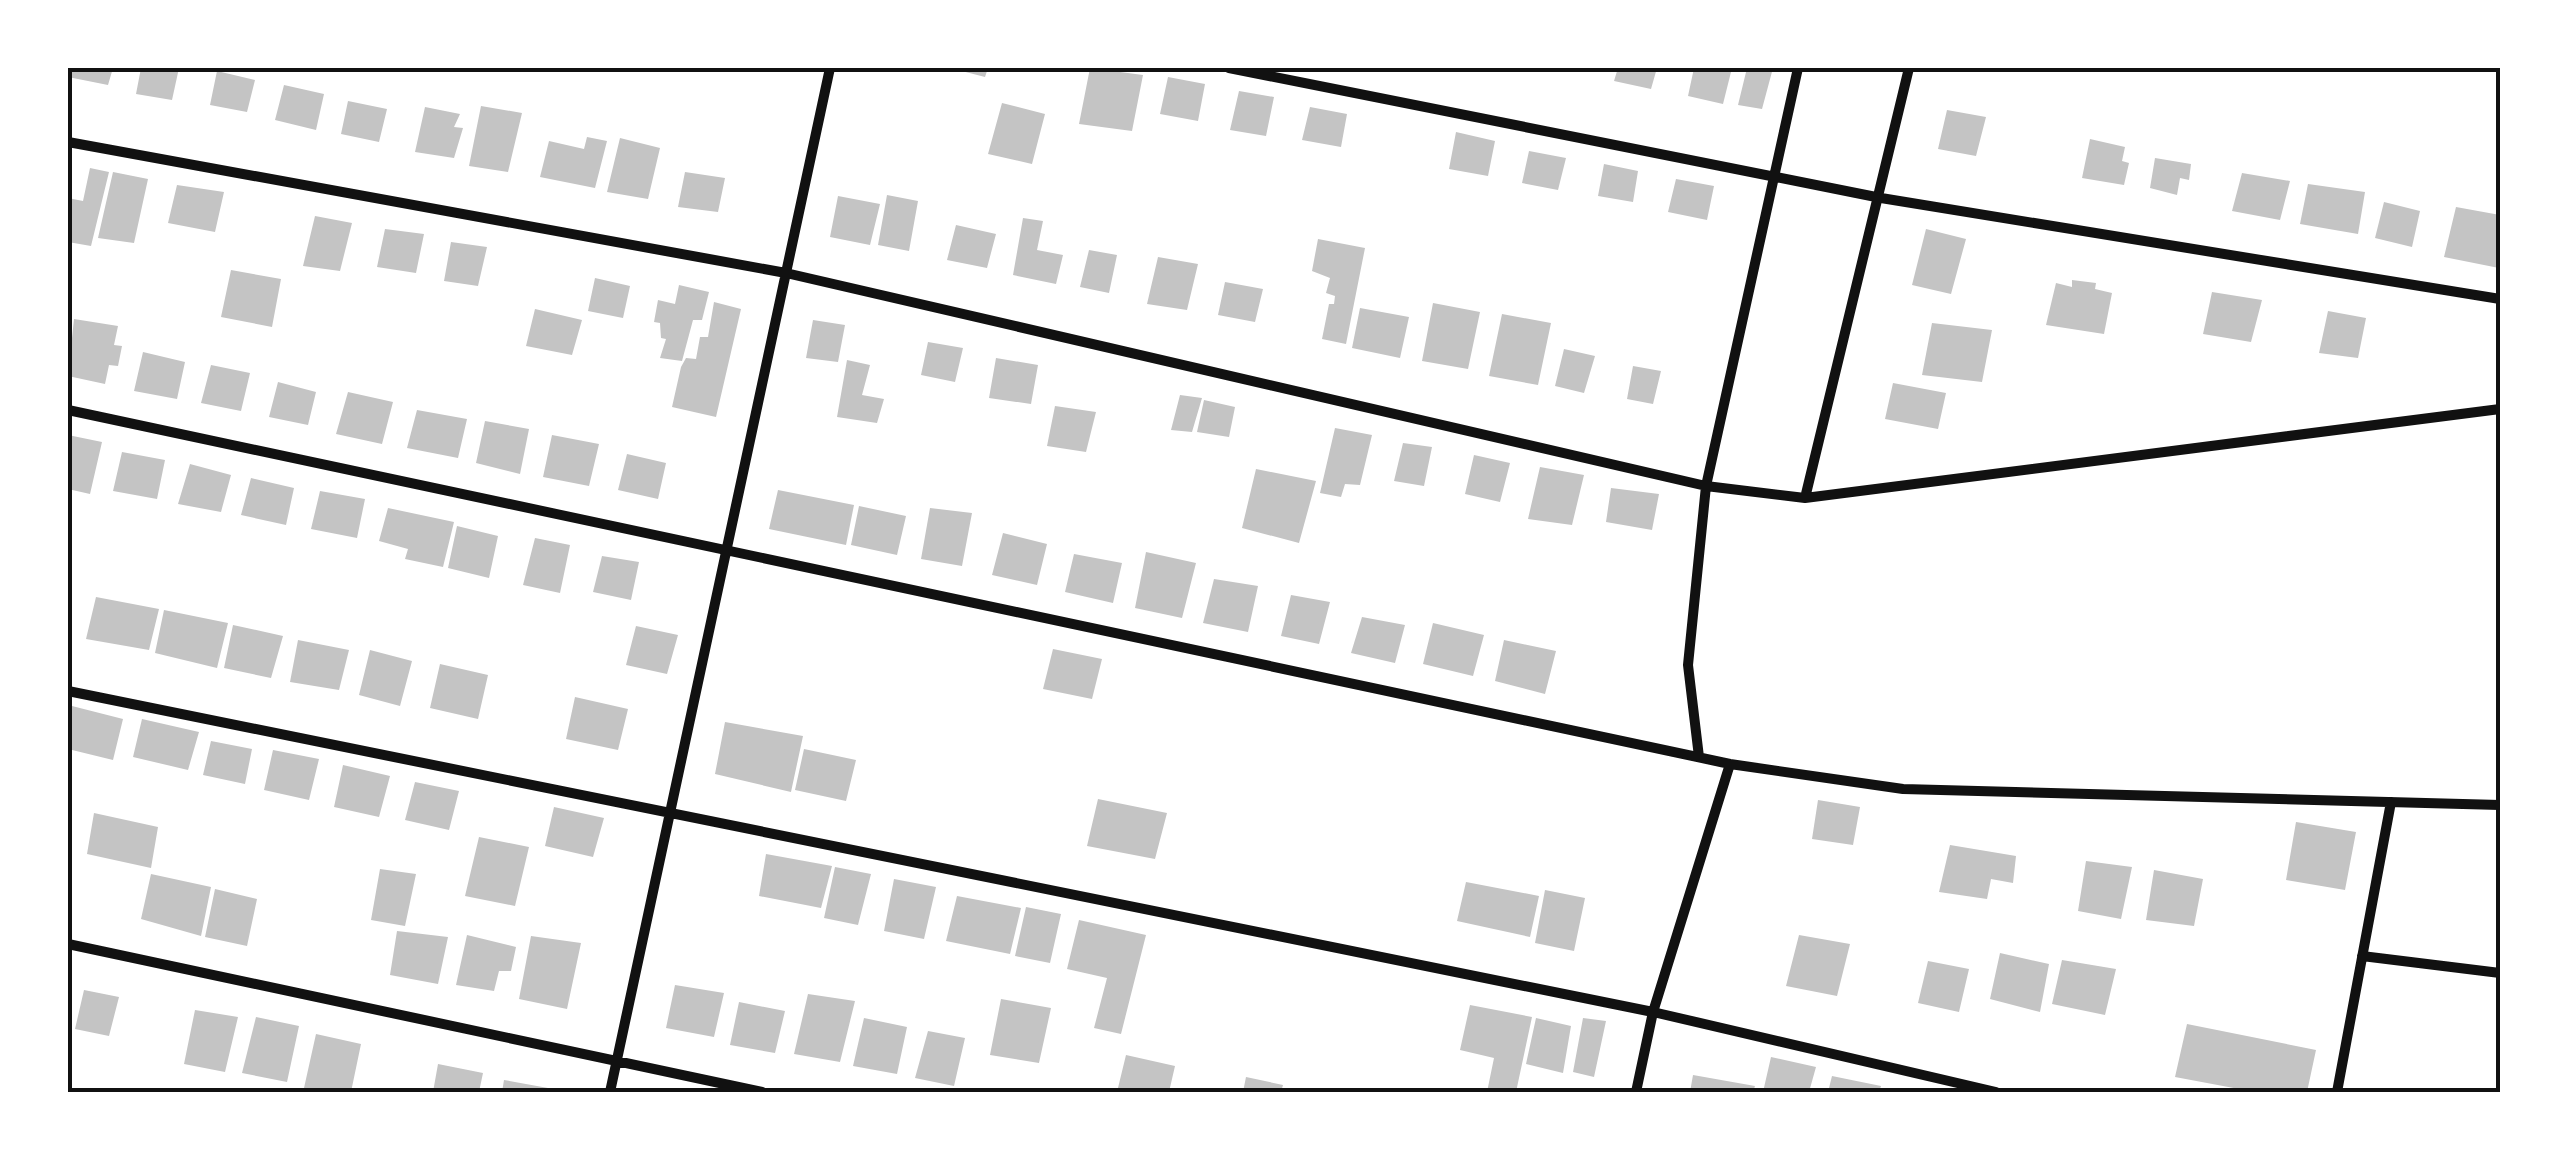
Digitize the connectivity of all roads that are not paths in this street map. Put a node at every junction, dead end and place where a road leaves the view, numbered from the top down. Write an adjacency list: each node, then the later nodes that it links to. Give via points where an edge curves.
1 (830, 68): 8 (street)
2 (1229, 68): 6 (street)
3 (1798, 68): 6 (street)
4 (1908, 68): 7 (street)
5 (68, 142): 8 (street)
6 (1773, 178): 7 (street); 12 (street)
7 (1880, 198): 9 (street); 13 (street)
8 (786, 273): 12 (street); 14 (street)
9 (2500, 299)
10 (2500, 409): 13 (street)
11 (68, 410): 14 (street)
12 (1706, 486): 13 (street); 16 (street, via 1688,664)
13 (1805, 498)
14 (726, 553): 16 (street); 20 (street)
15 (68, 690): 20 (street)
16 (1699, 757): 17 (street)
17 (1730, 764): 18 (street, via 1903,789); 24 (street)
18 (2391, 802): 19 (street); 22 (street)
19 (2500, 805)
20 (670, 814): 24 (street); 25 (street)
21 (68, 944): 25 (street)
22 (2362, 956): 23 (street); 30 (street)
23 (2500, 973)
24 (1653, 1012): 28 (street); 29 (street)
25 (616, 1062): 26 (street); 27 (street)
26 (610, 1092)
27 (762, 1092)
28 (1636, 1092)
29 (1996, 1092)
30 (2338, 1092)

